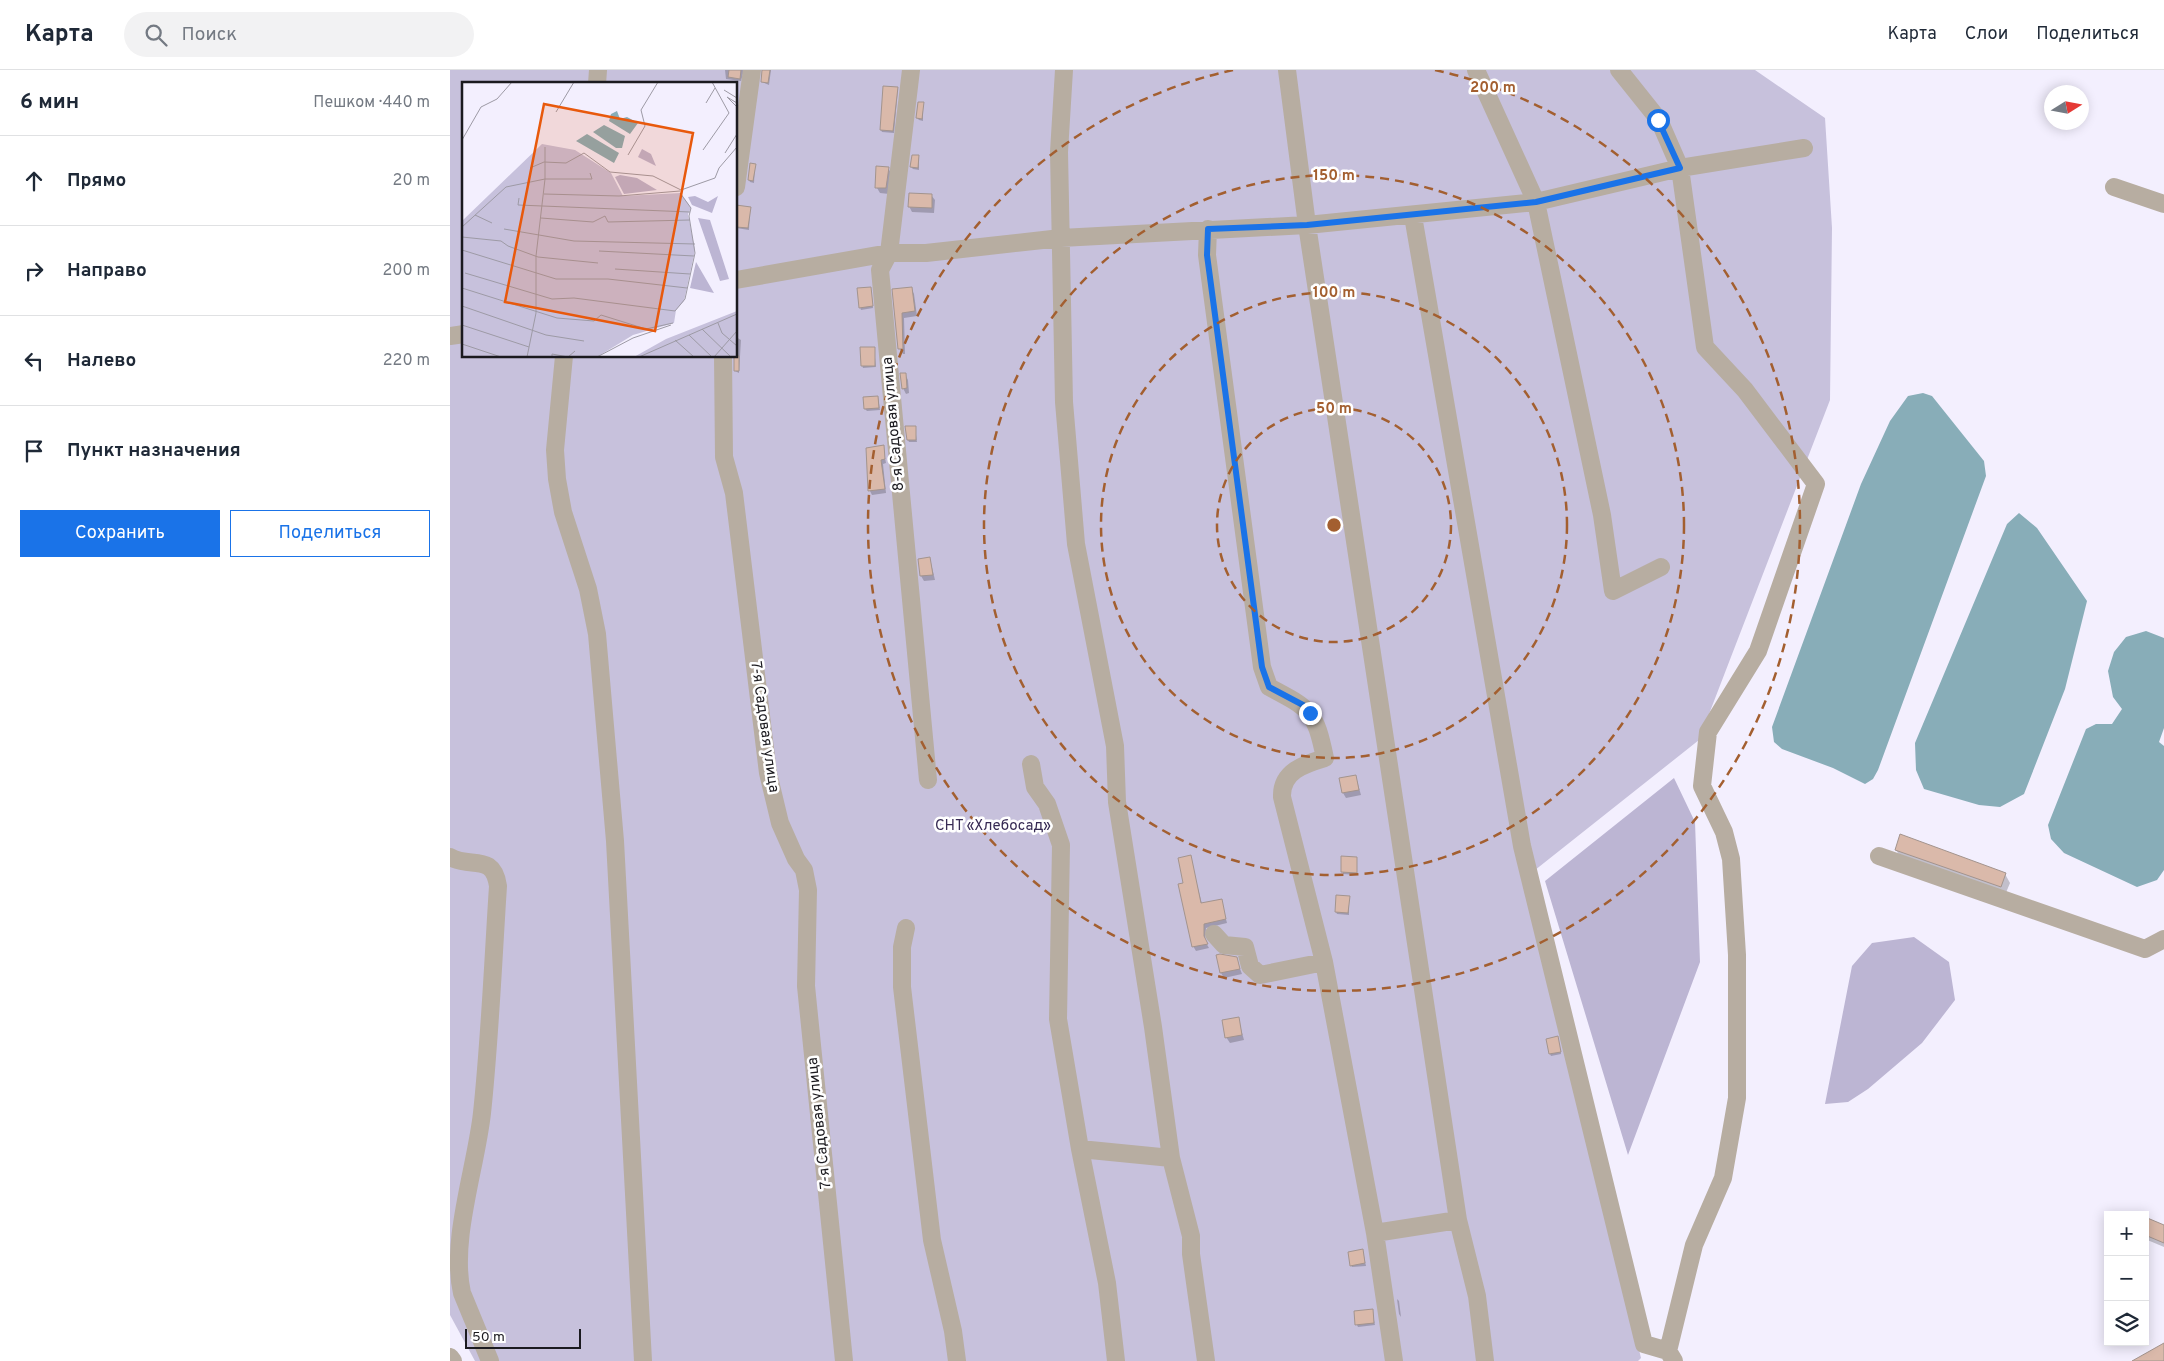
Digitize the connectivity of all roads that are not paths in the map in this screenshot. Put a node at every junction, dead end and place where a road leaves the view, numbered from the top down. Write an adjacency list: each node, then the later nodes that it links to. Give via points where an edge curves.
1 (752, 70): 9 (lane)
2 (911, 70): 17 (lane, 8-я Садовая улица)
3 (1064, 70): 16 (lane, via 1059,152)
4 (1287, 70): 14 (lane)
5 (1476, 70): 11 (lane)
6 (1618, 70): 8 (lane, via 1658,120)
7 (1804, 148): 8 (lane)
8 (1680, 168): 11 (lane); 35 (lane, via 1705,347 1745,390 1816,484 1758,652 1708,732 1702,786 1724,832 1731,859 1737,955 1738,1098 1723,1178 1694,1245)
9 (738, 172)
10 (2114, 187): 12 (lane)
11 (1536, 202): 13 (lane); 21 (lane, via 1602,515 1613,591)
12 (2164, 204)
13 (1413, 216): 14 (lane); 34 (lane, via 1522,846)
14 (1307, 225): 15 (lane); 32 (lane)
15 (1208, 229): 16 (lane); 29 (lane, via 1207,255 1262,667 1269,687 1303,705 1310,713 1320,732 1325,758 1299,766 1288,778 1282,792)
16 (1061, 238): 17 (lane, via 926,253); 31 (lane, via 1064,402 1076,544 1115,746 1117,802)
17 (889, 253): 18 (lane); 23 (lane, 8-я Садовая улица, via 880,270)
18 (738, 280)
19 (564, 358): 39 (lane, via 555,450 557,479 563,512 588,589 597,634 615,842)
20 (723, 358): 40 (lane, 7-я Садовая улица, via 724,457 734,493 768,773 780,823 796,860 804,870 808,890 806,986)
21 (1661, 567)
22 (1032, 764): 30 (lane, via 1035,787 1047,804 1061,845 1058,1019)
23 (928, 780)
24 (1879, 856): 28 (lane, via 2145,949)
25 (450, 857): 38 (lane, via 483,863 492,869 498,886 482,1114 458,1251 462,1292)
26 (906, 928): 41 (lane, via 902,947 902,987 932,1240)
27 (1214, 934): 29 (lane, via 1224,945 1245,946 1250,966 1260,975)
28 (2164, 939)
29 (1324, 962): 33 (lane)
30 (1080, 1149): 31 (lane); 42 (lane, via 1107,1283)
31 (1171, 1158): 43 (lane, via 1191,1236)
32 (1458, 1220): 33 (lane); 45 (lane, via 1477,1296)
33 (1375, 1234): 44 (lane)
34 (1644, 1352): 35 (lane)
35 (1671, 1356)
36 (450, 1357): 37 (lane)
37 (453, 1361)
38 (490, 1361)
39 (643, 1361)
40 (844, 1361)
41 (957, 1361)
42 (1116, 1361)
43 (1206, 1361)
44 (1394, 1361)
45 (1485, 1361)

